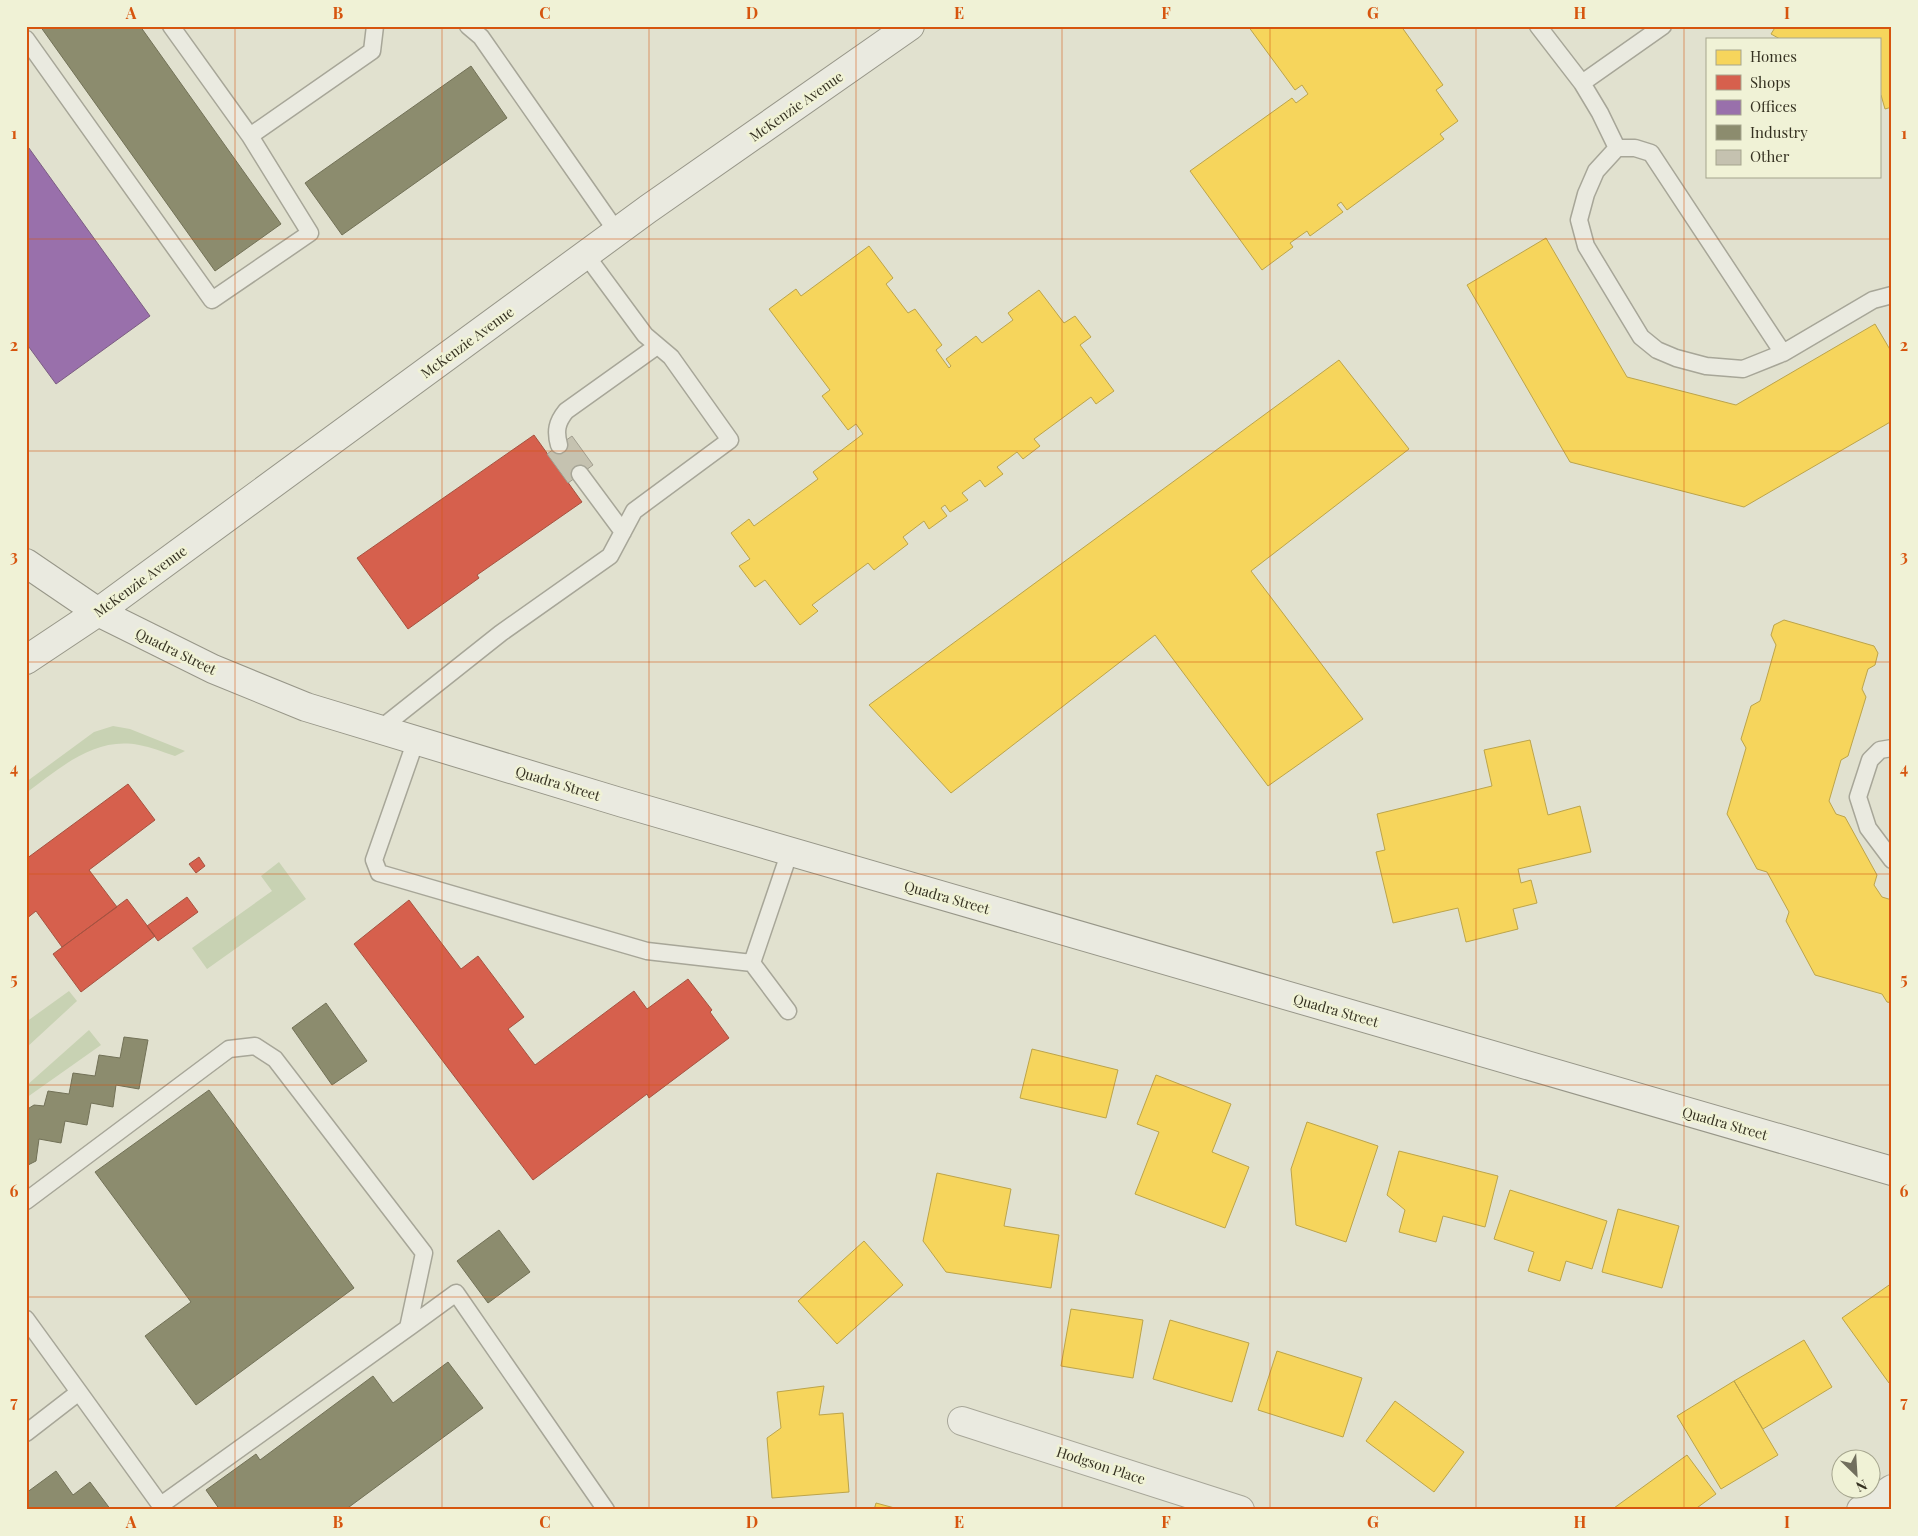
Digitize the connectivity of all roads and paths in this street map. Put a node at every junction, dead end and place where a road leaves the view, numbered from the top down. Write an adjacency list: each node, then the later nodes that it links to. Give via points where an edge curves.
1 (171, 26): 9 (lane)
2 (376, 26): 9 (lane, via 372,51)
3 (468, 26): 11 (lane, via 481,37)
4 (910, 26): 11 (main road, McKenzie Avenue)
5 (1538, 26): 8 (lane)
6 (1662, 26): 8 (lane)
7 (26, 39): 9 (lane, via 212,300 310,233)
8 (1582, 83): 10 (lane)
9 (250, 136)
10 (1617, 148): 15 (lane, via 1635,148 1651,153); 15 (lane, via 1596,170 1579,220 1586,246 1641,337 1656,350 1706,366 1743,369)
11 (617, 232): 12 (main road, McKenzie Avenue)
12 (586, 255): 14 (lane, via 645,336); 20 (main road, McKenzie Avenue)
13 (1892, 295): 15 (lane, via 1873,300)
14 (657, 346): 16 (lane, via 560,418 556,436); 18 (lane, via 671,358 730,440 634,511)
15 (1782, 353)
16 (559, 445)
17 (580, 474): 18 (lane)
18 (623, 532): 22 (lane, via 610,556 501,633)
19 (26, 563): 20 (main road, Quadra Street)
20 (98, 612): 21 (main road, McKenzie Avenue); 22 (main road, Quadra Street, via 253,687)
21 (26, 660)
22 (380, 729): 23 (main road, Quadra Street)
23 (416, 740): 25 (main road, Quadra Street); 27 (lane, via 374,860 379,873 647,951)
24 (1892, 748): 26 (lane, via 1880,750 1870,760 1858,797 1868,828)
25 (790, 851): 27 (lane); 29 (main road, Quadra Street)
26 (1892, 860)
27 (752, 964): 28 (lane)
28 (788, 1011)
29 (1892, 1171)
30 (26, 1201): 32 (lane, via 229,1049 255,1046 275,1059 424,1253)
31 (26, 1319): 33 (lane)
32 (408, 1328): 37 (lane); 38 (lane, via 456,1293)
33 (79, 1392): 35 (lane); 37 (lane)
34 (962, 1421): 39 (main road, Hodgson Place)
35 (26, 1433)
36 (1892, 1489): 40 (main road)
37 (162, 1507)
38 (606, 1510)
39 (1240, 1510)
40 (1861, 1510)

